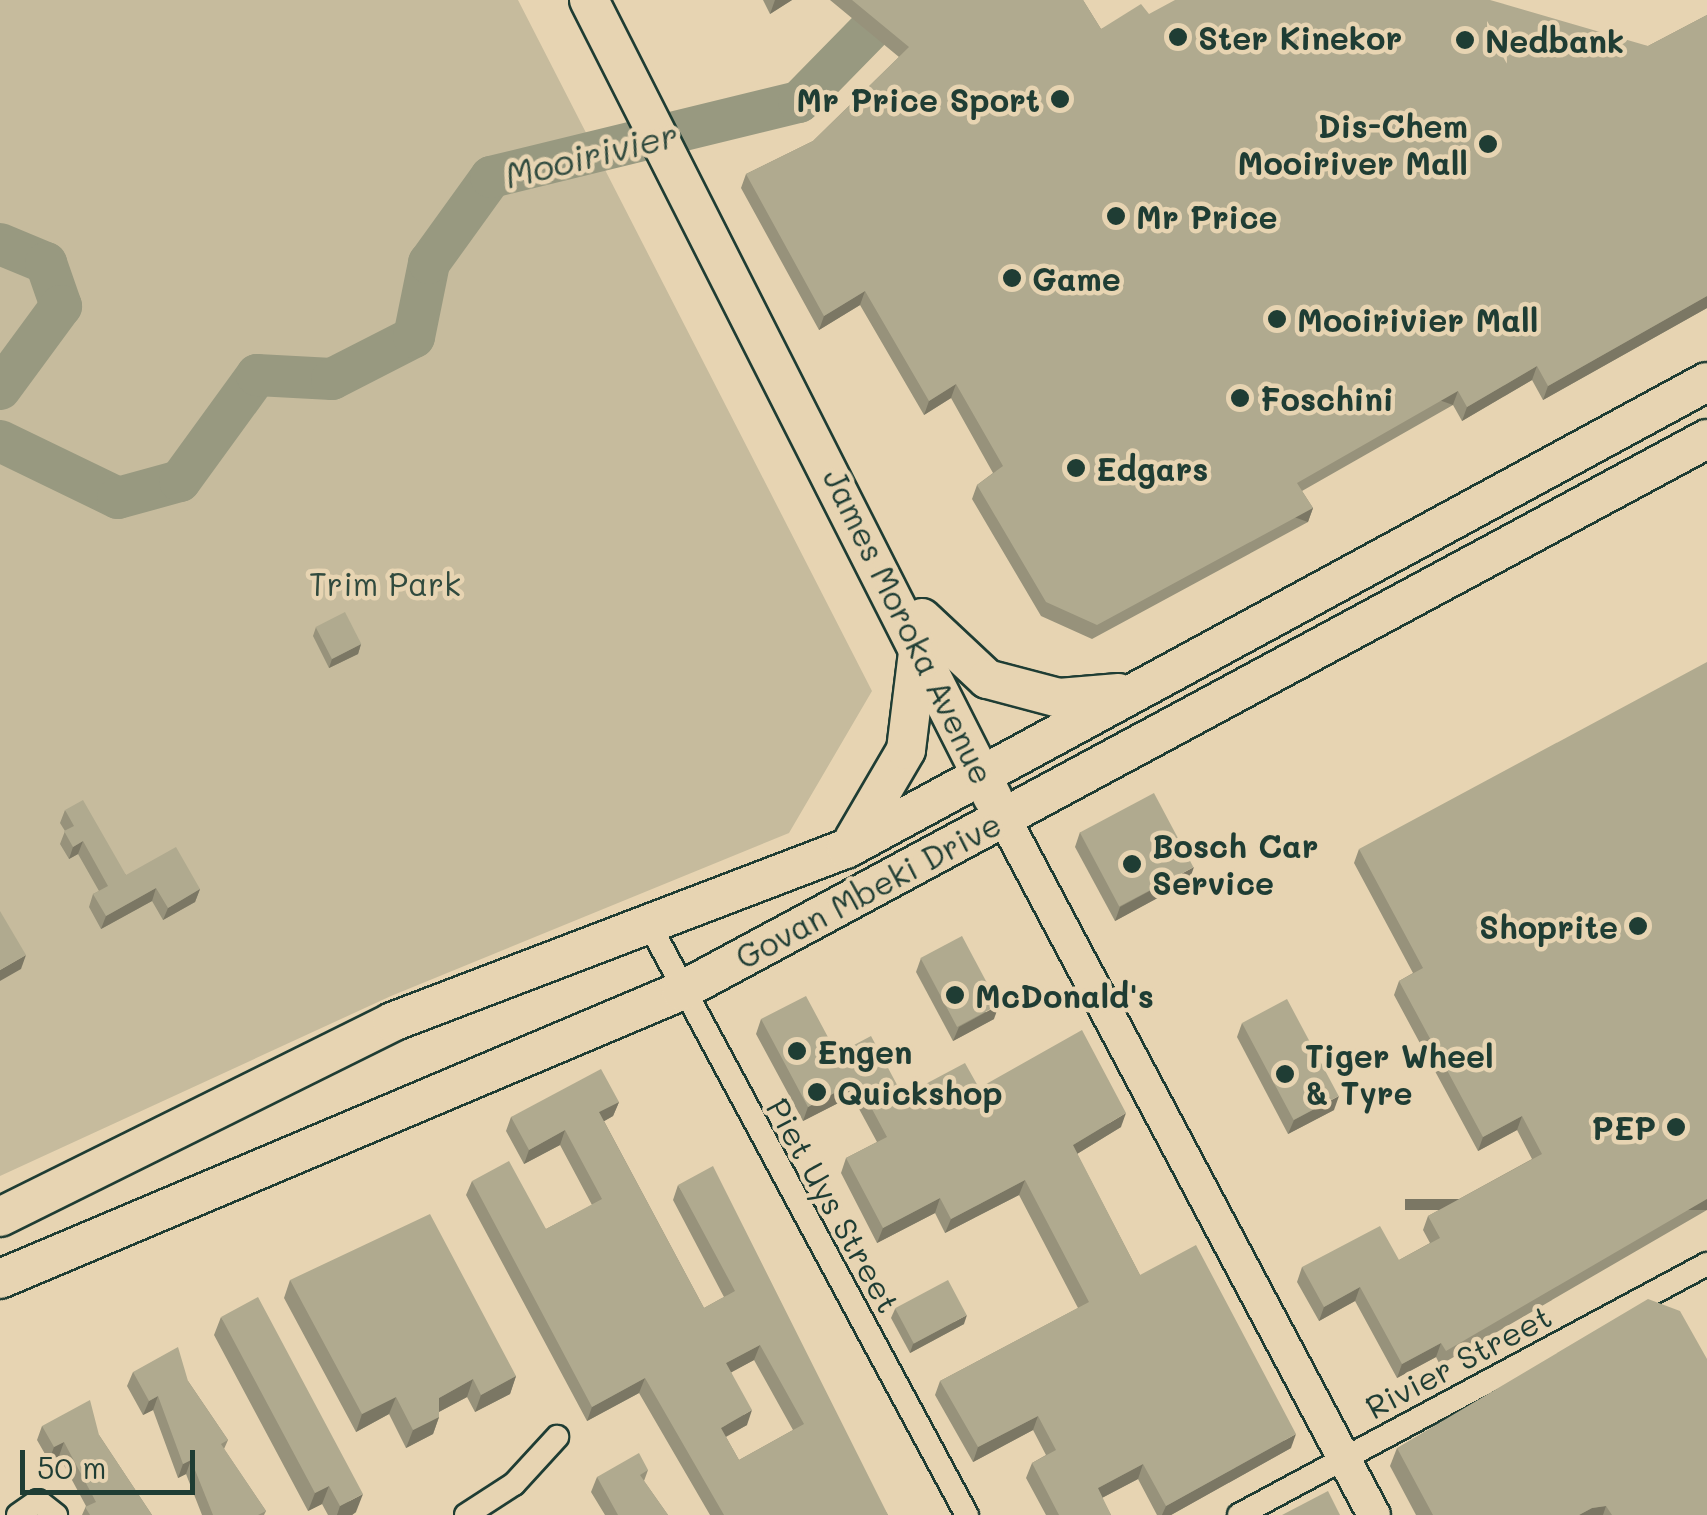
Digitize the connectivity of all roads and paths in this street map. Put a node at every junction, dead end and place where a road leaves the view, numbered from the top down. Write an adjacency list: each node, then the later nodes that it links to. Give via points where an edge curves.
1 (590, 0): 4 (main road, James Moroka Avenue)
2 (1707, 382): 6 (main road, Govan Mbeki Drive)
3 (1707, 438): 8 (main road, Govan Mbeki Drive)
4 (892, 588): 5 (main road, James Moroka Avenue); 6 (main road, via 987,680 1058,698)
5 (919, 636): 7 (main road, James Moroka Avenue); 9 (main road, via 906,750)
6 (1138, 690): 7 (main road, Govan Mbeki Drive)
7 (980, 776): 8 (main road, James Moroka Avenue); 9 (main road, Govan Mbeki Drive)
8 (1004, 818): 11 (main road, Govan Mbeki Drive); 16 (street, James Moroka Avenue)
9 (846, 848): 10 (main road, Govan Mbeki Drive)
10 (648, 924): 11 (street, Piet Uys Street); 12 (main road, Govan Mbeki Drive, via 333,1048)
11 (681, 991): 14 (main road, Govan Mbeki Drive); 20 (street, Piet Uys Street)
12 (0, 1217)
13 (1707, 1264): 16 (street, Rivier Street)
14 (0, 1280)
15 (557, 1437): 19 (street, via 514,1484)
16 (1344, 1458): 21 (street, Rivier Street); 22 (street, James Moroka Avenue)
17 (18, 1515): 18 (street, via 38,1501)
18 (56, 1515)
19 (466, 1515)
20 (967, 1515)
21 (1239, 1515)
22 (1374, 1515)

